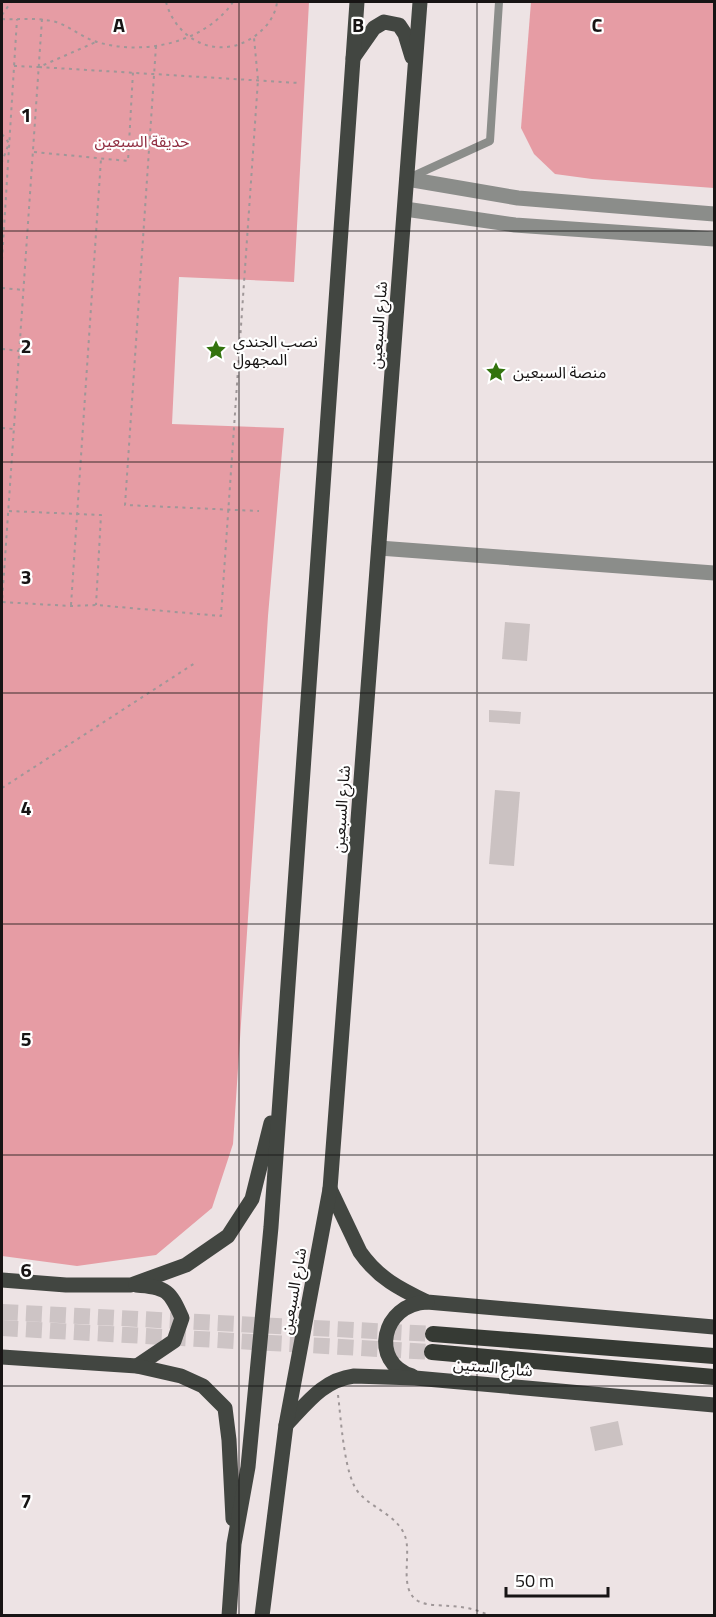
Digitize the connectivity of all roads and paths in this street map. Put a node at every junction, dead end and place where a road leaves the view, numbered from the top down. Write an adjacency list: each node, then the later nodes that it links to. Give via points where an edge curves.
1 (10, 2): 8 (path)
2 (166, 2): 11 (path, via 180,31)
3 (233, 2): 11 (path, via 225,13)
4 (277, 2): 12 (path, via 268,24)
5 (357, 2): 15 (main road, شارع السبعين)
6 (420, 2): 17 (main road, شارع السبعين)
7 (500, 2): 28 (lane, via 490,141)
8 (2, 17): 9 (path)
9 (16, 19): 10 (path); 16 (path)
10 (42, 19): 13 (path, via 76,30); 18 (path)
11 (188, 36): 12 (path, via 216,48 236,46); 14 (path)
12 (254, 38): 21 (path)
13 (96, 42): 14 (path, via 134,48); 18 (path)
14 (156, 46): 20 (path)
15 (353, 58): 17 (main road, via 374,28 392,22 405,34); 51 (main road, شارع السبعين)
16 (14, 66): 18 (path); 24 (path)
17 (415, 66): 28 (main road, شارع السبعين)
18 (39, 67): 19 (path); 25 (path)
19 (133, 72): 20 (path); 26 (path, via 128,161)
20 (154, 74): 21 (path); 39 (path, via 125,505)
21 (258, 80): 22 (path); 39 (path)
22 (299, 83)
23 (2, 134): 24 (path)
24 (9, 143): 27 (path); 32 (path)
25 (34, 152): 26 (path); 34 (path)
26 (101, 159): 42 (path)
27 (2, 162)
28 (407, 179): 29 (main road, شارع السبعين); 30 (street, via 518,198)
29 (405, 209): 31 (street, via 515,225); 43 (main road, شارع السبعين)
30 (714, 214)
31 (714, 238)
32 (2, 260)
33 (2, 288): 34 (path)
34 (24, 290): 36 (path)
35 (2, 350): 36 (path)
36 (20, 351): 38 (path)
37 (2, 428): 38 (path)
38 (14, 429): 40 (path)
39 (228, 510): 41 (path); 47 (path, via 221,616)
40 (9, 511): 42 (path); 45 (path)
41 (259, 511)
42 (77, 515): 47 (path, via 101,515); 48 (path)
43 (379, 548): 46 (street); 52 (main road, شارع السبعين)
44 (2, 550): 45 (path)
45 (6, 550): 48 (path, via 3,602)
46 (714, 573)
47 (96, 605): 48 (path)
48 (71, 606)
49 (195, 663): 50 (path)
50 (2, 788)
51 (281, 1085): 54 (main road, via 252,1199 228,1236 186,1265); 67 (main road, شارع السبعين, via 248,1467)
52 (330, 1189): 55 (main road, via 367,1262 393,1285); 66 (main road, شارع السبعين)
53 (2, 1280): 54 (main road)
54 (131, 1285): 61 (main road, via 155,1286 172,1296 182,1318 174,1341)
55 (427, 1302): 56 (main road); 62 (main road, via 400,1311 393,1317 386,1335 392,1362)
56 (714, 1327)
57 (434, 1334): 59 (highway, شارع الستين)
58 (432, 1352): 63 (highway, شارع الستين)
59 (714, 1356)
60 (2, 1357): 61 (main road)
61 (137, 1366): 67 (main road, via 181,1376 203,1386 225,1408)
62 (416, 1377): 64 (main road, شارع الستين, via 354,1376); 65 (main road, شارع الستين)
63 (714, 1377)
64 (336, 1380): 66 (main road, شارع الستين, via 319,1390); 70 (path, via 351,1480 360,1494 402,1529 408,1547 408,1586 413,1597 424,1604 467,1608)
65 (714, 1405)
66 (286, 1425): 69 (main road, شارع السبعين)
67 (234, 1544): 68 (main road, شارع السبعين)
68 (228, 1616)
69 (261, 1616)
70 (490, 1616)

